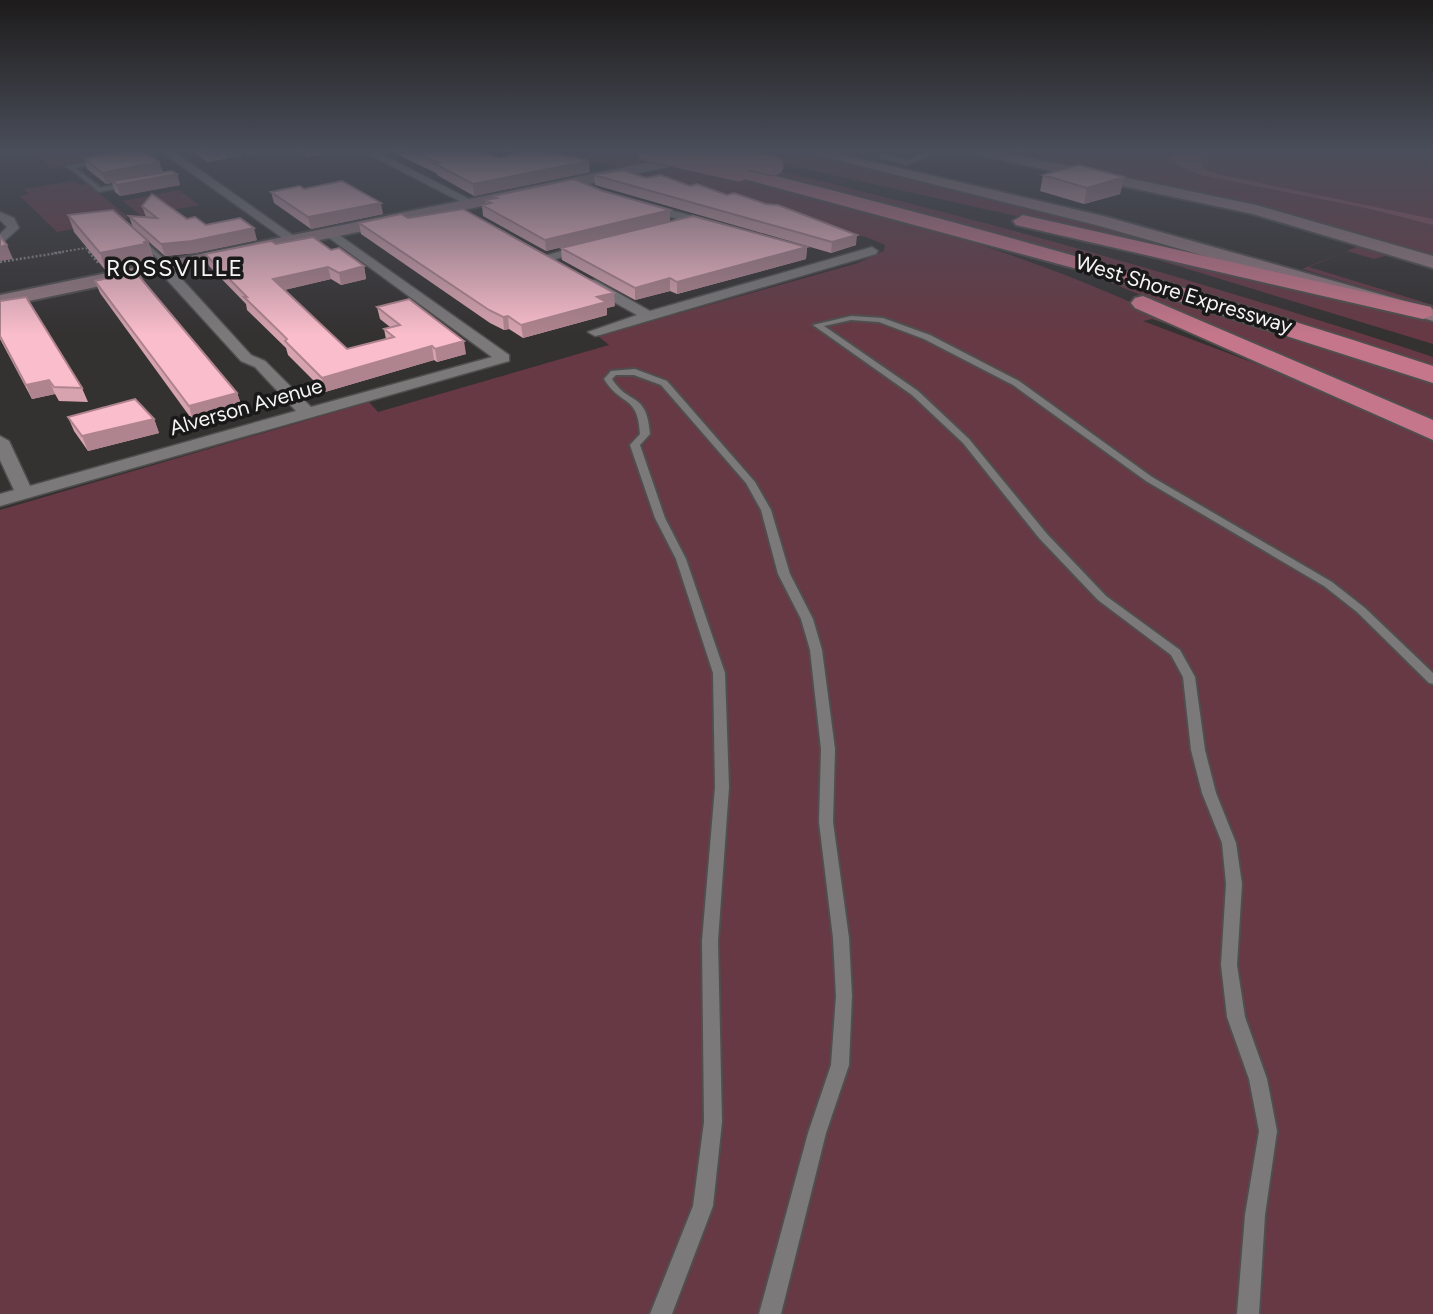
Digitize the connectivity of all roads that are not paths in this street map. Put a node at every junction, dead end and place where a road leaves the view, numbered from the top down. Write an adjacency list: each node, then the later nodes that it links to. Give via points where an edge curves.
1 (254, 212): 19 (street)
2 (434, 212): 17 (street)
3 (470, 212): 12 (street)
4 (667, 212): 13 (street)
5 (902, 212): 10 (highway, West Shore Expressway, bridge)
6 (955, 212): 30 (highway, West Shore Expressway, via 1086,246)
7 (985, 212): 27 (highway)
8 (1065, 212): 27 (street)
9 (1262, 212): 24 (street)
10 (909, 214): 31 (highway, West Shore Expressway, via 1168,288); 33 (highway, via 1140,302)
11 (0, 215): 18 (street, via 10,220 13,228)
12 (478, 220)
13 (696, 220): 14 (street); 15 (street)
14 (673, 226)
15 (733, 231)
16 (133, 234): 25 (lane)
17 (332, 234): 19 (street); 32 (street, Alverson Avenue, via 504,358)
18 (0, 241)
19 (295, 241): 25 (street)
20 (610, 241): 28 (street, via 538,255)
21 (872, 251): 23 (street)
22 (808, 253): 23 (street)
23 (837, 261): 28 (street)
24 (1433, 262)
25 (167, 267): 26 (street); 32 (street, via 246,358 260,364)
26 (0, 301)
27 (1428, 314)
28 (648, 316): 29 (street)
29 (596, 332)
30 (1409, 345)
31 (1433, 375)
32 (307, 413): 35 (street, Alverson Avenue)
33 (1433, 431)
34 (0, 441): 35 (street)
35 (24, 493): 36 (street, Alverson Avenue)
36 (0, 500)
37 (1433, 680): 40 (lane, via 1328,584 1149,479 1026,389 927,337 880,320 860,317 817,325 915,393 966,440 1043,536 1102,598 1176,653 1189,677 1198,750 1209,793 1230,843 1234,884 1229,965 1236,1017 1258,1079 1268,1132 1255,1214)
38 (661, 1314): 39 (lane, via 703,1206 711,1134 710,941 722,788 719,673 681,559 660,518 635,445 645,434 644,414 636,401 608,379 614,373 635,372 664,383 750,482 766,510 784,574 807,619 816,650 828,749 826,821 842,949 840,1065 817,1133)
39 (770, 1314)
40 (1248, 1314)

